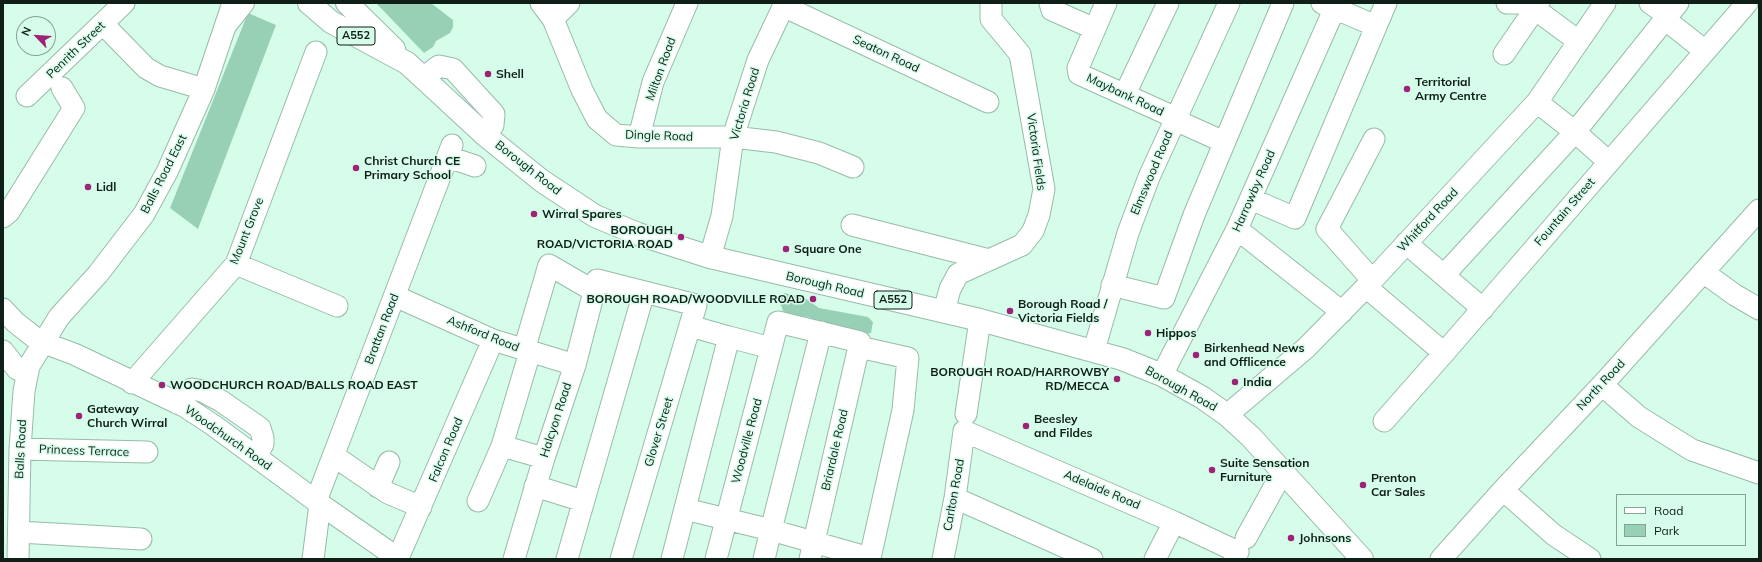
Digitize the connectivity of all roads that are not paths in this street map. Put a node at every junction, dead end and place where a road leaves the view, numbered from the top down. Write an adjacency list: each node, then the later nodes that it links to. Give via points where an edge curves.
1 (124, 3): 26 (street, Penrith Street)
2 (243, 3): 23 (highway)
3 (291, 3): 25 (highway)
4 (309, 3): 25 (highway, Borough Road / A552)
5 (347, 3): 33 (highway, A552, via 373,26)
6 (568, 3): 22 (street)
7 (687, 3): 42 (street, Milton Road, via 653,82)
8 (991, 3): 56 (street, Victoria Fields, via 991,19 1020,54 1044,189 1033,231 1022,245)
9 (1050, 3): 28 (street, via 1052,10)
10 (1106, 3): 28 (street, Maybank Road)
11 (1168, 3): 36 (street)
12 (1229, 3): 40 (street, Elmswood Road)
13 (1283, 3): 45 (street)
14 (1386, 3): 27 (street)
15 (1507, 3): 21 (street)
16 (1605, 3): 29 (street, Whitford Road)
17 (1650, 3): 24 (street)
18 (1747, 3): 30 (street, Fountain Street)
19 (784, 5): 38 (street, Seaton Road); 43 (street, Victoria Road, via 758,60)
20 (1331, 5): 27 (street); 49 (street, Harrowby Road)
21 (1533, 5): 29 (street); 32 (street)
22 (547, 11): 42 (street, Dingle Road, via 597,119 616,135)
23 (230, 13): 35 (street, Balls Road East)
24 (1671, 13): 30 (street); 41 (street)
25 (331, 22): 33 (highway, Borough Road / A552)
26 (103, 24): 35 (street, via 132,46 146,68 160,76); 37 (street, Penrith Street)
27 (1376, 26): 49 (street, via 1295,218)
28 (1095, 29): 36 (street, Maybank Road, via 1078,68 1079,74)
29 (1578, 41): 39 (street, Whitford Road)
30 (1705, 51): 46 (street, Fountain Street)
31 (316, 52): 57 (street, Mount Grove)
32 (1504, 54)
33 (407, 63): 55 (highway, Borough Road / A552, via 486,136 542,181 595,216 638,234)
34 (62, 88): 51 (street, via 74,108 10,212)
35 (204, 89): 78 (street, Balls Road East, via 167,172 144,214 98,274 59,317)
36 (1125, 94): 40 (street, Maybank Road)
37 (27, 96)
38 (988, 102)
39 (1537, 102): 41 (street); 54 (street, Whitford Road)
40 (1175, 119): 45 (street, Maybank Road); 62 (street, Elmswood Road, via 1128,232)
41 (1575, 132): 46 (street); 59 (street)
42 (639, 137): 43 (street, Dingle Road)
43 (733, 137): 48 (street, Dingle Road, via 776,142); 55 (street, Victoria Road, via 722,216)
44 (1374, 139): 60 (street, via 1327,229)
45 (1224, 142): 65 (street)
46 (1609, 162): 68 (street, Fountain Street)
47 (475, 166): 64 (street, Brattan Road, via 450,151)
48 (853, 167)
49 (1251, 199): 53 (street, Harrowby Road)
50 (1759, 210): 58 (street, North Road)
51 (3, 217)
52 (852, 225): 56 (street)
53 (1237, 230): 71 (street, Harrowby Road); 72 (street)
54 (1406, 243): 59 (street); 60 (street, Whitford Road)
55 (710, 257): 70 (highway, Borough Road / A552)
56 (989, 260): 70 (street, Victoria Fields, via 958,274 950,288)
57 (236, 264): 66 (street); 88 (street, Mount Grove)
58 (1703, 272): 69 (street); 89 (street, North Road)
59 (1444, 276): 68 (street)
60 (1369, 283): 72 (street, Whitford Road); 84 (street)
61 (596, 285): 63 (street); 83 (street, via 549,265); 85 (street, Halcyon Road)
62 (1112, 285): 65 (street); 81 (street, Elmswood Road)
63 (644, 292): 74 (street, Glover Street, via 696,305); 106 (street)
64 (395, 296): 77 (street, Ashford Road); 96 (street, Brattan Road)
65 (1164, 298): 71 (street)
66 (337, 306)
67 (3, 309): 78 (street, Woodchurch Road, via 24,330)
68 (1483, 309): 84 (street, Fountain Street)
69 (1759, 309)
70 (944, 311): 73 (highway, Borough Road / A552)
71 (1194, 312): 87 (street, Harrowby Road)
72 (1342, 312): 90 (street, Whitford Road, via 1306,348)
73 (980, 320): 81 (highway, Borough Road / A552); 92 (street, Carlton Road)
74 (690, 326): 76 (street); 125 (street, Glover Street)
75 (821, 332): 79 (street); 80 (street, Woodville Road, via 778,322); 113 (street)
76 (729, 337): 80 (street); 110 (street)
77 (493, 340): 83 (street, Ashford Road); 109 (street, Falcon Road)
78 (43, 343): 86 (street, Balls Road); 88 (street, Woodchurch Road, via 74,354)
79 (859, 345): 116 (street, Briardale Road); 119 (street, via 908,358 903,410)
80 (771, 348): 111 (street, Woodville Road)
81 (1094, 350): 87 (highway, Borough Road / A552)
82 (3, 351): 86 (street, via 17,369)
83 (527, 351): 85 (street, Ashford Road); 93 (street)
84 (1444, 354): 91 (street, Fountain Street)
85 (575, 365): 97 (street, Halcyon Road)
86 (27, 373): 94 (street, Balls Road)
87 (1162, 375): 90 (highway, Borough Road / A552)
88 (132, 382): 108 (street, Woodchurch Road, via 178,403 213,425)
89 (1602, 385): 101 (street, via 1639,417 1692,450); 104 (street, North Road)
90 (1227, 415): 100 (highway, Borough Road / A552, via 1252,437)
91 (1384, 421)
92 (965, 422): 105 (street, Carlton Road); 112 (street, Adelaide Road)
93 (502, 446): 97 (street); 107 (street)
94 (20, 449): 95 (street, Princess Terrace); 99 (street, Balls Road)
95 (147, 452)
96 (334, 456): 103 (street); 108 (street, Brattan Road)
97 (544, 458): 102 (street, Halcyon Road)
98 (389, 462): 103 (street)
99 (11, 468): 114 (street, Balls Road)
100 (1282, 473): 117 (street); 132 (highway, Borough Road / A552)
101 (1759, 473)
102 (535, 486): 106 (street); 123 (street, Halcyon Road)
103 (378, 487): 109 (street)
104 (1503, 490): 118 (street, North Road); 133 (street, via 1554,535)
105 (955, 498): 129 (street, Carlton Road); 130 (street)
106 (583, 500): 124 (street)
107 (478, 502)
108 (318, 503): 121 (street, Brattan Road); 122 (street, Woodchurch Road)
109 (421, 507): 122 (street, Falcon Road)
110 (685, 509): 111 (street); 126 (street)
111 (726, 519): 113 (street); 127 (street, Woodville Road)
112 (1174, 522): 117 (street, Adelaide Road); 131 (street)
113 (771, 530): 116 (street); 128 (street)
114 (19, 532): 115 (street); 120 (street, Balls Road)
115 (141, 539)
116 (812, 550): 119 (street)
117 (1239, 550)
118 (1451, 556)
119 (870, 558)
120 (18, 559)
121 (313, 559)
122 (398, 559)
123 (514, 559)
124 (566, 559)
125 (621, 559)
126 (672, 559)
127 (716, 559)
128 (764, 559)
129 (943, 559)
130 (1092, 559)
131 (1155, 559)
132 (1362, 559)
133 (1590, 559)

